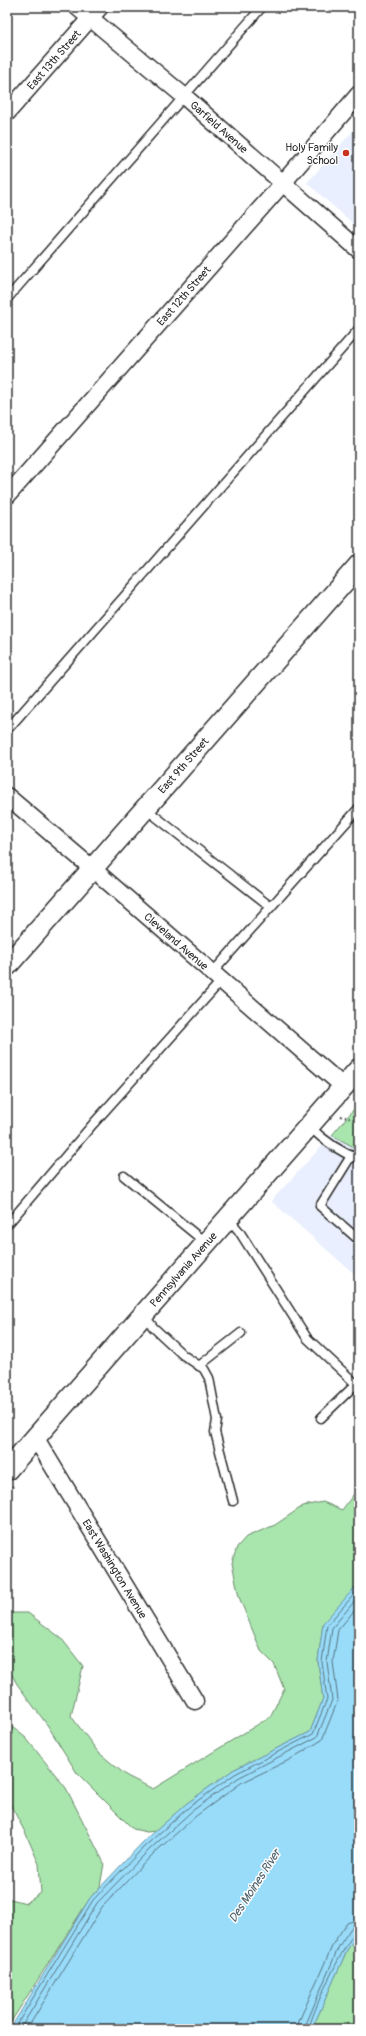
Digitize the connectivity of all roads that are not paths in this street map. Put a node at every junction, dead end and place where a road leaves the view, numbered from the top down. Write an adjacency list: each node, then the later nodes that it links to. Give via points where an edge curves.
1 (77, 7): 3 (street, Garfield Avenue)
2 (262, 7): 5 (lane)
3 (95, 13): 5 (street, Garfield Avenue); 6 (street, East 13th Street)
4 (359, 94): 7 (street, East 12th Street)
5 (185, 97): 7 (street, Garfield Avenue); 9 (lane)
6 (7, 112)
7 (283, 183): 8 (street, Garfield Avenue); 11 (street, East 12th Street)
8 (359, 250)
9 (7, 299)
10 (359, 329): 13 (lane)
11 (7, 496)
12 (359, 566): 16 (street, East 9th Street)
13 (7, 730)
14 (7, 796): 17 (street, Cleveland Avenue)
15 (359, 808): 18 (lane)
16 (146, 809): 17 (street, East 9th Street); 18 (lane)
17 (93, 869): 19 (street, East 9th Street); 20 (street, Cleveland Avenue)
18 (271, 907): 20 (lane)
19 (7, 966)
20 (217, 976): 22 (street, Cleveland Avenue); 28 (lane)
21 (359, 1069): 22 (street, Pennsylvania Avenue)
22 (344, 1087): 23 (street, Pennsylvania Avenue)
23 (309, 1126): 24 (lane, via 321,1138); 27 (street, Pennsylvania Avenue)
24 (351, 1156): 25 (lane); 29 (lane, via 320,1206)
25 (359, 1159)
26 (124, 1176): 30 (lane)
27 (228, 1218): 30 (street, Pennsylvania Avenue); 34 (lane, via 239,1231 307,1338)
28 (7, 1225)
29 (359, 1240)
30 (206, 1243): 31 (street, Pennsylvania Avenue)
31 (144, 1315): 33 (lane, via 153,1327); 36 (street, Pennsylvania Avenue)
32 (241, 1333): 33 (lane)
33 (199, 1366): 38 (lane, via 210,1378 218,1420 215,1432)
34 (357, 1383): 35 (lane)
35 (321, 1418)
36 (35, 1437): 37 (street, Pennsylvania Avenue); 39 (street, East Washington Avenue)
37 (7, 1470)
38 (233, 1501)
39 (195, 1700)

